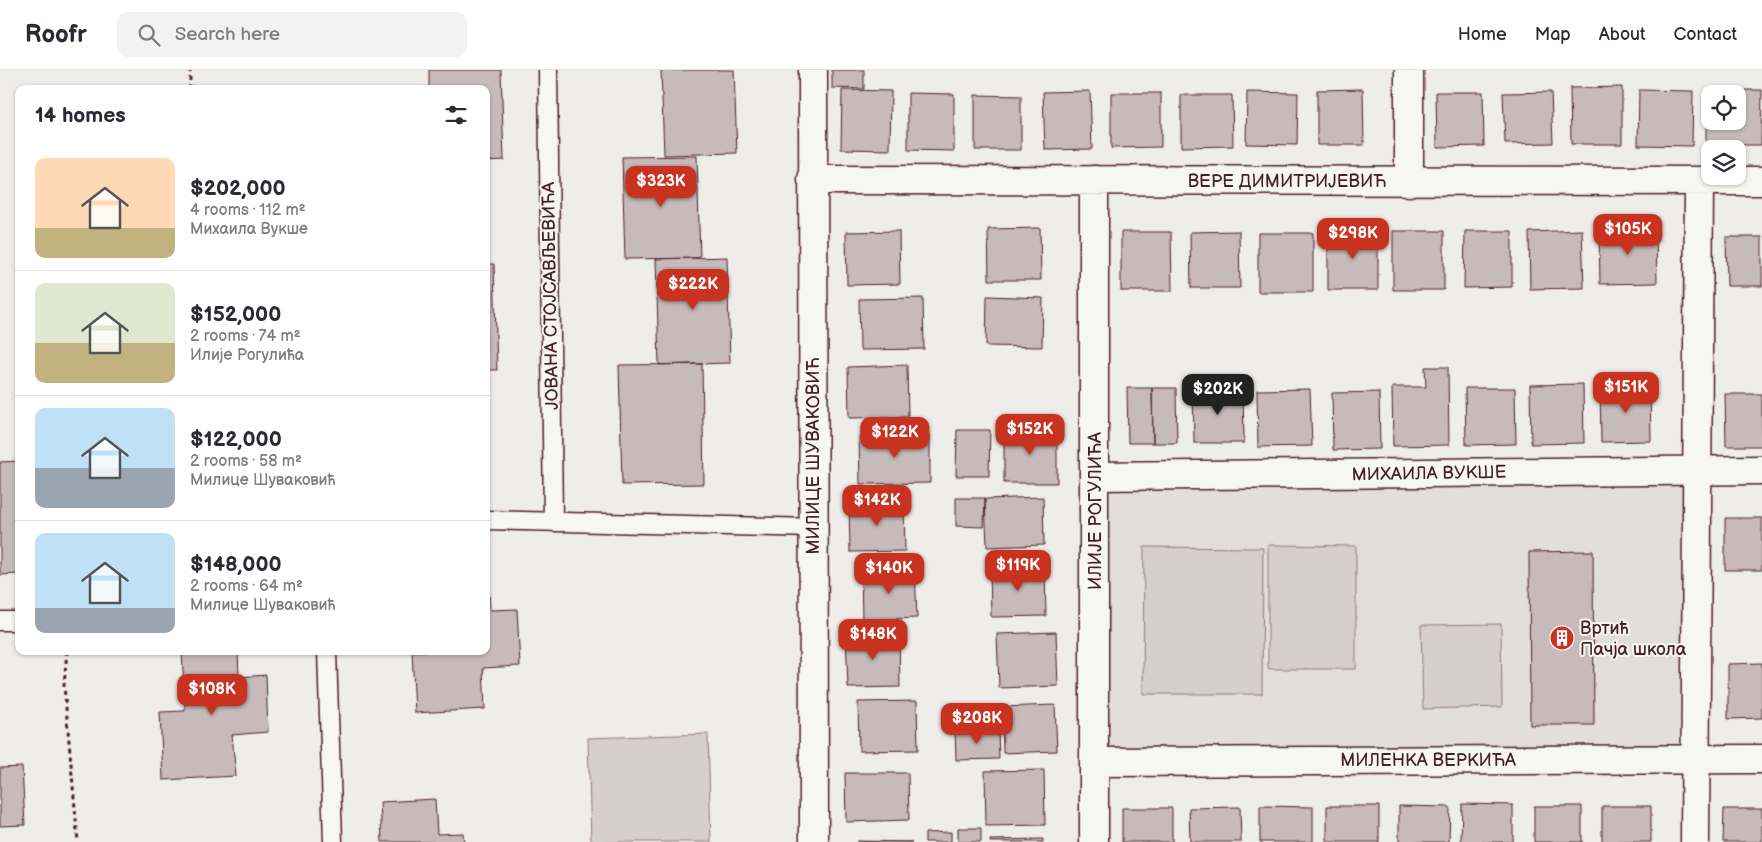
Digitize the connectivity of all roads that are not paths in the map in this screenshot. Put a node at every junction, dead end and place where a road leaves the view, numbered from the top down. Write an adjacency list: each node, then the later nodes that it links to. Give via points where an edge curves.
1 (548, 70): 13 (lane, ЈОВАНА СТОЈСАВЉЕВИЋА)
2 (813, 70): 4 (street, МИЛИЦЕ ШУВАКОВИЋ)
3 (1409, 70): 7 (street)
4 (812, 180): 5 (street, ВЕРЕ ДИМИТРИЈЕВИЋ); 14 (street, МИЛИЦЕ ШУВАКОВИЋ)
5 (1094, 180): 7 (street, ВЕРЕ ДИМИТРИЈЕВИЋ); 11 (street, ИЛИЈЕ РОГУЛИЋА)
6 (1762, 181): 8 (street, ВЕРЕ ДИМИТРИЈЕВИЋ)
7 (1408, 182): 8 (street, ВЕРЕ ДИМИТРИЈЕВИЋ)
8 (1699, 182): 9 (street)
9 (1697, 470): 10 (street, МИХАИЛА ВУКШЕ); 11 (street, МИХАИЛА ВУКШЕ); 18 (street)
10 (1762, 470)
11 (1095, 476): 20 (street, ИЛИЈЕ РОГУЛИЋА)
12 (490, 520): 13 (lane)
13 (553, 522): 14 (lane)
14 (813, 528): 22 (street, МИЛИЦЕ ШУВАКОВИЋ)
15 (0, 621): 16 (lane)
16 (15, 621)
17 (327, 655): 21 (lane)
18 (1696, 759): 19 (street, МИЛЕНКА ВЕРКИЋА); 20 (street, МИЛЕНКА ВЕРКИЋА); 24 (street)
19 (1762, 759)
20 (1094, 762): 23 (street, ИЛИЈЕ РОГУЛИЋА)
21 (333, 842)
22 (814, 842)
23 (1094, 842)
24 (1695, 842)

